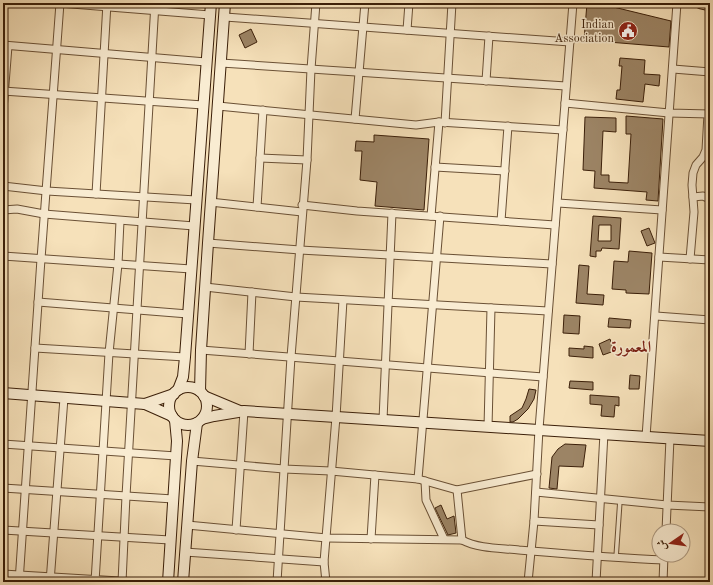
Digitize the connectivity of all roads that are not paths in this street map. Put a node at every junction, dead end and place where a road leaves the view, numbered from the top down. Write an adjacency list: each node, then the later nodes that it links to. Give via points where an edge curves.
1 (60, 3): 12 (street); 24 (street)
2 (155, 3): 14 (street)
3 (211, 3): 15 (main road)
4 (225, 3): 16 (main road)
5 (316, 3): 17 (street)
6 (365, 3): 18 (street)
7 (409, 3): 19 (street)
8 (452, 3): 20 (street)
9 (573, 3): 22 (street)
10 (677, 3): 30 (street)
11 (701, 3): 13 (main road)
12 (107, 5): 14 (street); 25 (street)
13 (710, 5)
14 (155, 11): 15 (street); 26 (street)
15 (210, 15): 27 (main road)
16 (224, 17): 17 (street); 28 (main road)
17 (314, 23): 18 (street); 29 (street)
18 (362, 27): 19 (street); 31 (street)
19 (407, 30): 20 (street)
20 (450, 33): 21 (street); 33 (street)
21 (489, 36): 22 (street); 34 (street)
22 (570, 42): 35 (street)
23 (5, 46): 24 (street); 36 (street)
24 (56, 50): 25 (street); 37 (street)
25 (104, 54): 26 (street); 38 (street)
26 (151, 58): 27 (street); 39 (street)
27 (206, 62): 41 (main road)
28 (221, 63): 29 (street); 42 (main road)
29 (311, 69): 31 (street); 46 (street)
30 (673, 69): 32 (street); 45 (street)
31 (359, 72): 33 (street); 48 (street)
32 (710, 72)
33 (447, 78): 34 (street); 49 (street)
34 (486, 81): 35 (street)
35 (566, 86): 40 (street)
36 (4, 91): 37 (street); 43 (street)
37 (54, 94): 38 (street); 58 (street)
38 (102, 98): 39 (street); 59 (street)
39 (149, 101): 41 (street); 60 (street)
40 (565, 103): 45 (street); 51 (street)
41 (203, 105): 63 (main road)
42 (218, 106): 44 (street); 64 (main road)
43 (3, 110)
44 (263, 110): 46 (street); 52 (street)
45 (669, 113): 47 (street); 69 (street)
46 (309, 114): 48 (street); 54 (street)
47 (709, 114): 53 (street)
48 (355, 119): 49 (street, via 416,125)
49 (442, 123): 50 (street); 55 (street)
50 (508, 126): 51 (street); 56 (street)
51 (563, 130): 65 (street)
52 (260, 158): 54 (street); 66 (street)
53 (707, 158): 61 (street, via 696,165 693,173)
54 (307, 160): 67 (street)
55 (435, 167): 56 (street); 72 (street)
56 (505, 171): 75 (street)
57 (3, 186): 58 (street)
58 (47, 191): 59 (street); 71 (street)
59 (96, 194): 60 (street)
60 (144, 196): 63 (street); 76 (street)
61 (693, 197): 62 (street, via 703,196); 86 (street)
62 (710, 199)
63 (196, 200): 77 (main road)
64 (210, 202): 66 (street); 79 (main road)
65 (558, 203): 69 (street); 78 (street)
66 (257, 207): 67 (street)
67 (302, 208): 70 (street); 80 (street)
68 (3, 210): 71 (street, via 17,209)
69 (662, 210): 84 (street)
70 (392, 213): 72 (street); 81 (street)
71 (44, 214): 74 (street); 85 (street)
72 (431, 216): 73 (street)
73 (440, 216): 75 (street); 83 (street)
74 (120, 221): 76 (street); 88 (street)
75 (501, 221): 78 (street)
76 (142, 223): 77 (street); 90 (street)
77 (194, 226): 91 (main road)
78 (555, 226): 89 (street)
79 (208, 243): 80 (street); 92 (main road)
80 (300, 250): 81 (street); 94 (street)
81 (390, 255): 83 (street); 97 (street)
82 (3, 256): 85 (street)
83 (436, 257): 89 (street); 98 (street)
84 (659, 257): 86 (street); 104 (street)
85 (41, 259): 88 (street); 96 (street)
86 (690, 259): 87 (street)
87 (710, 260)
88 (118, 264): 90 (street); 99 (street)
89 (552, 264): 102 (street)
90 (139, 265): 91 (street); 101 (street)
91 (191, 269): 103 (main road)
92 (205, 287): 93 (street); 107 (main road)
93 (252, 292): 94 (street); 110 (street)
94 (296, 297): 95 (street); 112 (street)
95 (343, 300): 97 (street); 113 (street)
96 (38, 302): 99 (street); 106 (street)
97 (388, 302): 98 (street); 114 (street)
98 (432, 305): 100 (street); 115 (street)
99 (113, 308): 101 (street); 108 (street)
100 (491, 308): 102 (street); 116 (street)
101 (137, 310): 103 (street); 109 (street)
102 (548, 311): 117 (street)
103 (188, 314): 111 (main road)
104 (656, 316): 105 (street); 136 (street)
105 (710, 320)
106 (35, 348): 108 (street); 121 (street)
107 (201, 350): 110 (street); 120 (main road)
108 (108, 353): 109 (street); 123 (street)
109 (134, 354): 111 (street); 124 (street)
110 (249, 354): 112 (street)
111 (185, 357): 118 (main road, via 183,377)
112 (290, 357): 113 (street); 127 (street)
113 (340, 361): 114 (street); 128 (street)
114 (386, 365): 115 (street); 130 (street)
115 (427, 368): 116 (street); 132 (street)
116 (490, 372): 117 (street); 133 (street)
117 (543, 377): 134 (street)
118 (176, 392): 120 (main road, via 189,387); 125 (main road); 129 (main road, via 169,404)
119 (3, 393): 121 (main road)
120 (202, 394): 126 (main road); 131 (main road, via 207,402 207,408)
121 (31, 395): 122 (main road); 140 (street)
122 (64, 398): 123 (main road); 141 (street)
123 (106, 401): 124 (main road); 142 (street)
124 (131, 403): 125 (main road); 143 (street)
125 (145, 404): 129 (main road)
126 (242, 411): 127 (main road); 131 (main road); 146 (street)
127 (287, 413): 128 (main road); 147 (street)
128 (336, 417): 130 (main road); 148 (street)
129 (173, 418): 131 (main road, via 186,425); 144 (main road, via 177,441)
130 (384, 420): 132 (main road)
131 (200, 421): 145 (main road)
132 (422, 422): 133 (main road); 151 (street)
133 (488, 427): 134 (main road)
134 (539, 429): 135 (main road); 149 (street)
135 (604, 434): 136 (main road); 159 (street)
136 (646, 437): 137 (main road)
137 (670, 438): 138 (main road); 162 (street)
138 (710, 440)
139 (3, 444): 140 (street)
140 (28, 446): 141 (street); 153 (street)
141 (60, 448): 142 (street); 155 (street)
142 (103, 451): 143 (street); 157 (street)
143 (128, 453): 144 (street); 158 (street)
144 (176, 456): 160 (main road)
145 (192, 461): 146 (street); 167 (main road)
146 (240, 465): 147 (street); 169 (street)
147 (284, 469): 148 (street); 172 (street)
148 (332, 471): 150 (street); 175 (street)
149 (537, 474): 154 (street); 156 (street)
150 (376, 475): 151 (street); 176 (street)
151 (422, 480): 154 (street); 177 (street, via 426,500)
152 (3, 488): 153 (street)
153 (25, 489): 155 (street); 170 (street)
154 (457, 490): 179 (street)
155 (57, 491): 157 (street); 171 (street)
156 (536, 492): 159 (street); 164 (street)
157 (100, 494): 158 (street); 173 (street)
158 (126, 496): 160 (street); 174 (street)
159 (601, 498): 161 (street); 166 (street)
160 (173, 499): 178 (main road)
161 (620, 500): 162 (street); 184 (lane)
162 (667, 505): 163 (street); 165 (street)
163 (710, 507)
164 (534, 521): 166 (street); 180 (street)
165 (666, 523)
166 (599, 524): 182 (street)
167 (187, 525): 169 (street); 181 (main road)
168 (3, 530): 170 (street)
169 (236, 530): 172 (street)
170 (22, 531): 171 (street); 189 (street)
171 (54, 533): 173 (street); 190 (street)
172 (280, 534): 175 (street); 185 (street)
173 (98, 535): 174 (street); 191 (street)
174 (125, 537): 178 (street); 192 (street)
175 (327, 538): 176 (street); 186 (street)
176 (370, 539): 177 (street)
177 (444, 539): 179 (street)
178 (170, 540): 194 (main road)
179 (462, 540): 180 (street, via 474,545)
180 (530, 551): 182 (street); 198 (street)
181 (185, 552): 185 (street); 195 (main road)
182 (598, 557): 184 (street); 199 (street)
183 (651, 557): 184 (street)
184 (616, 558)
185 (278, 559): 186 (street); 196 (street)
186 (324, 562): 197 (street)
187 (664, 563): 200 (street)
188 (3, 574): 189 (street)
189 (19, 578): 190 (street)
190 (51, 579): 191 (street)
191 (95, 580): 192 (street)
192 (122, 582): 193 (street)
193 (136, 582)
194 (168, 582)
195 (183, 582)
196 (277, 582)
197 (326, 582)
198 (528, 582)
199 (596, 582)
200 (663, 582)

